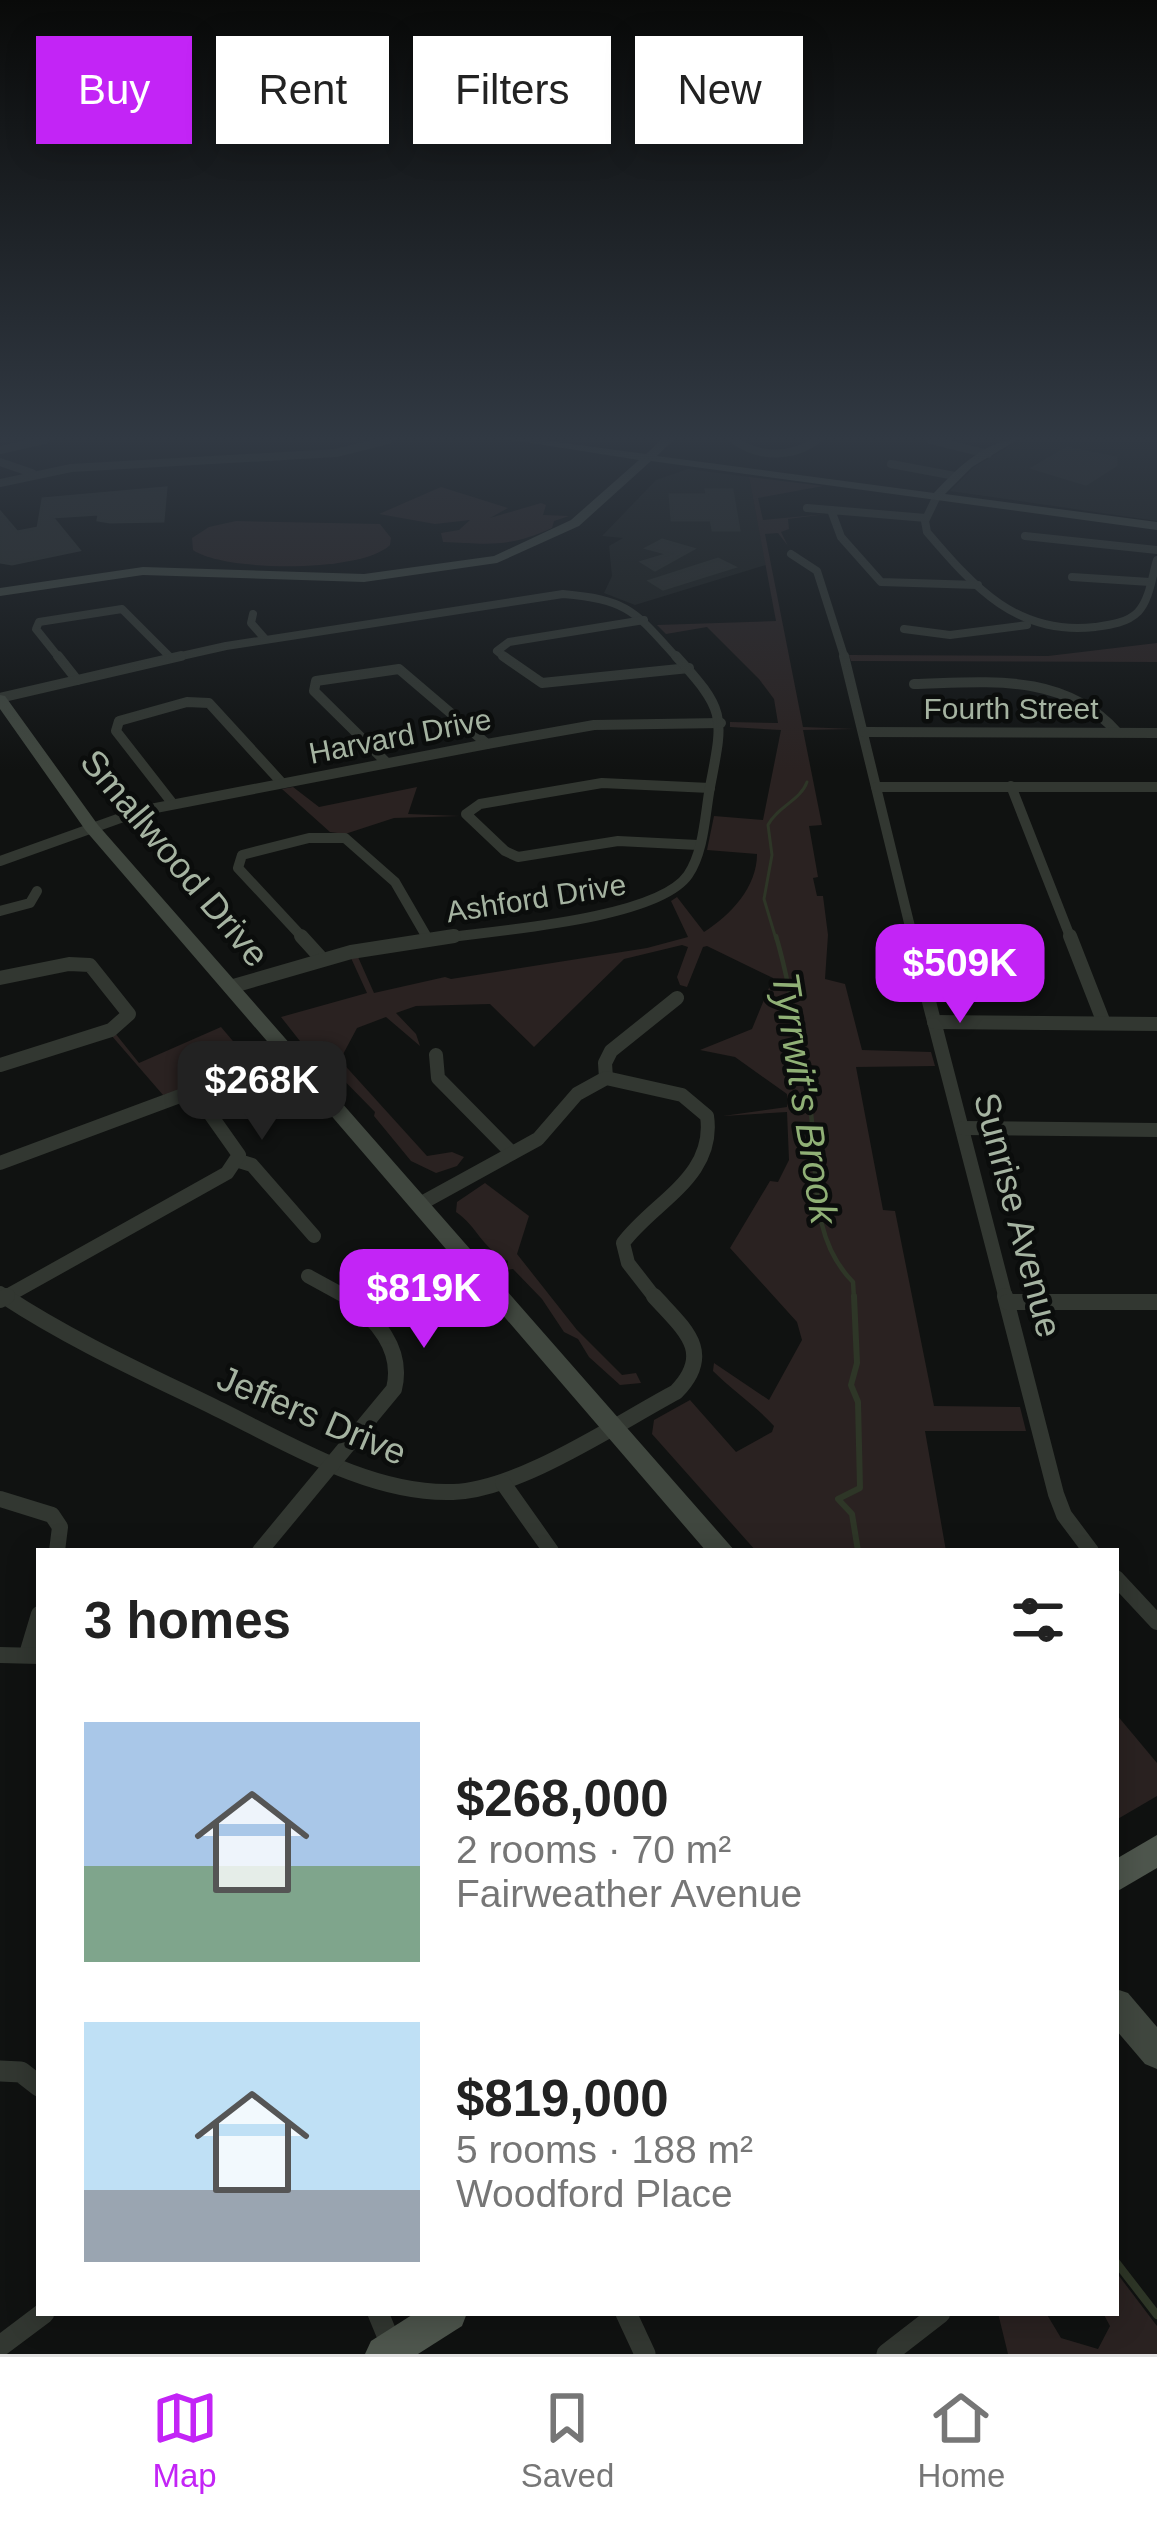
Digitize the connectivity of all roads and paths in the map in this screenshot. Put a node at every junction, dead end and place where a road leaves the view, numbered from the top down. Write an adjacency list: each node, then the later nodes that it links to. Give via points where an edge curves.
1 (544, 550): 9 (main road, via 481,569 372,582 119,579)
2 (852, 550): 8 (street, via 879,581)
3 (944, 550): 8 (street)
4 (790, 554): 21 (street, Sunrise Avenue, via 818,574)
5 (1157, 560): 7 (street)
6 (1072, 577): 7 (street)
7 (1150, 582): 12 (street, via 1142,609 1125,620 1076,629)
8 (978, 585): 12 (street)
9 (0, 594)
10 (253, 614): 14 (street, via 250,622)
11 (644, 620): 14 (street, via 610,599 549,594); 16 (street); 16 (street, via 497,651 542,683)
12 (1027, 625): 13 (street, via 950,635)
13 (904, 629)
14 (266, 639): 15 (street)
15 (171, 658): 17 (street); 17 (street, via 126,610 39,622 36,629)
16 (689, 668): 20 (street, via 714,698)
17 (77, 680): 19 (street)
18 (914, 684): 22 (street, via 1043,686 1095,708)
19 (0, 699): 32 (main road, Smallwood Drive)
20 (721, 723): 24 (street, Harvard Drive, via 606,724); 29 (street, Ashford Drive)
21 (864, 732): 22 (street, Fourth Street); 28 (street, Sunrise Avenue)
22 (1117, 732): 23 (street, Fourth Street)
23 (1157, 733)
24 (487, 744): 25 (street, Harvard Drive); 25 (street, via 399,669 316,681 314,692)
25 (387, 763): 26 (street, Harvard Drive)
26 (282, 783): 31 (street, Harvard Drive); 31 (street, via 209,703 118,721 115,729)
27 (1011, 786): 28 (street); 30 (street); 43 (street)
28 (876, 787): 42 (street, Sunrise Avenue)
29 (710, 788): 33 (street, Ashford Drive); 33 (street, via 593,783 480,804 466,814 518,856 618,841)
30 (1155, 790)
31 (173, 804): 32 (street, Harvard Drive)
32 (92, 828): 34 (street); 40 (main road, Smallwood Drive)
33 (698, 845): 37 (street, Ashford Drive, via 685,882 652,902)
34 (2, 858)
35 (37, 891): 36 (street, via 30,903)
36 (0, 911)
37 (428, 940): 38 (street, Ashford Drive); 38 (street, via 407,895 344,838 242,855 238,868)
38 (321, 958): 40 (street, Ashford Drive)
39 (0, 978): 46 (street, via 90,965 129,1014 110,1030)
40 (230, 987): 53 (main road, Smallwood Drive)
41 (676, 998): 47 (street, via 611,1051)
42 (934, 1022): 43 (street); 48 (street, Sunrise Avenue)
43 (1104, 1023): 44 (street)
44 (1157, 1024)
45 (436, 1055): 50 (street, via 439,1078)
46 (0, 1065)
47 (606, 1078): 50 (street); 59 (street, Jeffers Drive, via 684,1097 712,1128 682,1188 623,1243 630,1272 693,1340 695,1371 676,1392)
48 (962, 1128): 49 (street); 57 (street, Sunrise Avenue)
49 (1157, 1130)
50 (512, 1154): 53 (street)
51 (239, 1161): 52 (street, via 202,1104 180,1096); 54 (street, via 252,1165); 56 (street)
52 (0, 1163)
53 (420, 1204): 59 (main road, Smallwood Drive)
54 (314, 1236)
55 (308, 1276): 60 (street, via 350,1296 401,1365 394,1389)
56 (2, 1296): 60 (street, Jeffers Drive, via 62,1334)
57 (1007, 1302): 58 (street); 67 (street, Sunrise Avenue, via 1060,1505)
58 (1157, 1302)
59 (613, 1425): 61 (street, Jeffers Drive); 66 (main road, Smallwood Drive)
60 (332, 1463): 61 (street, Jeffers Drive, via 440,1492); 64 (street)
61 (503, 1483): 65 (street)
62 (0, 1499): 63 (street, via 52,1515)
63 (57, 1548)
64 (262, 1548)
65 (549, 1548)
66 (719, 1548)
67 (1089, 1548)
68 (1119, 1581): 69 (street)
69 (1157, 1622)
70 (0, 1655): 71 (street)
71 (33, 1655)
72 (1157, 1850): 73 (main road)
73 (1119, 1875)
74 (1119, 2008): 75 (main road)
75 (1157, 2052)
76 (0, 2071): 77 (street, via 21,2072)
77 (36, 2084)
78 (40, 2316): 83 (street)
79 (441, 2316): 82 (main road)
80 (627, 2316): 84 (street)
81 (936, 2316): 85 (street)
82 (385, 2338)
83 (0, 2346)
84 (645, 2354)
85 (887, 2354)

